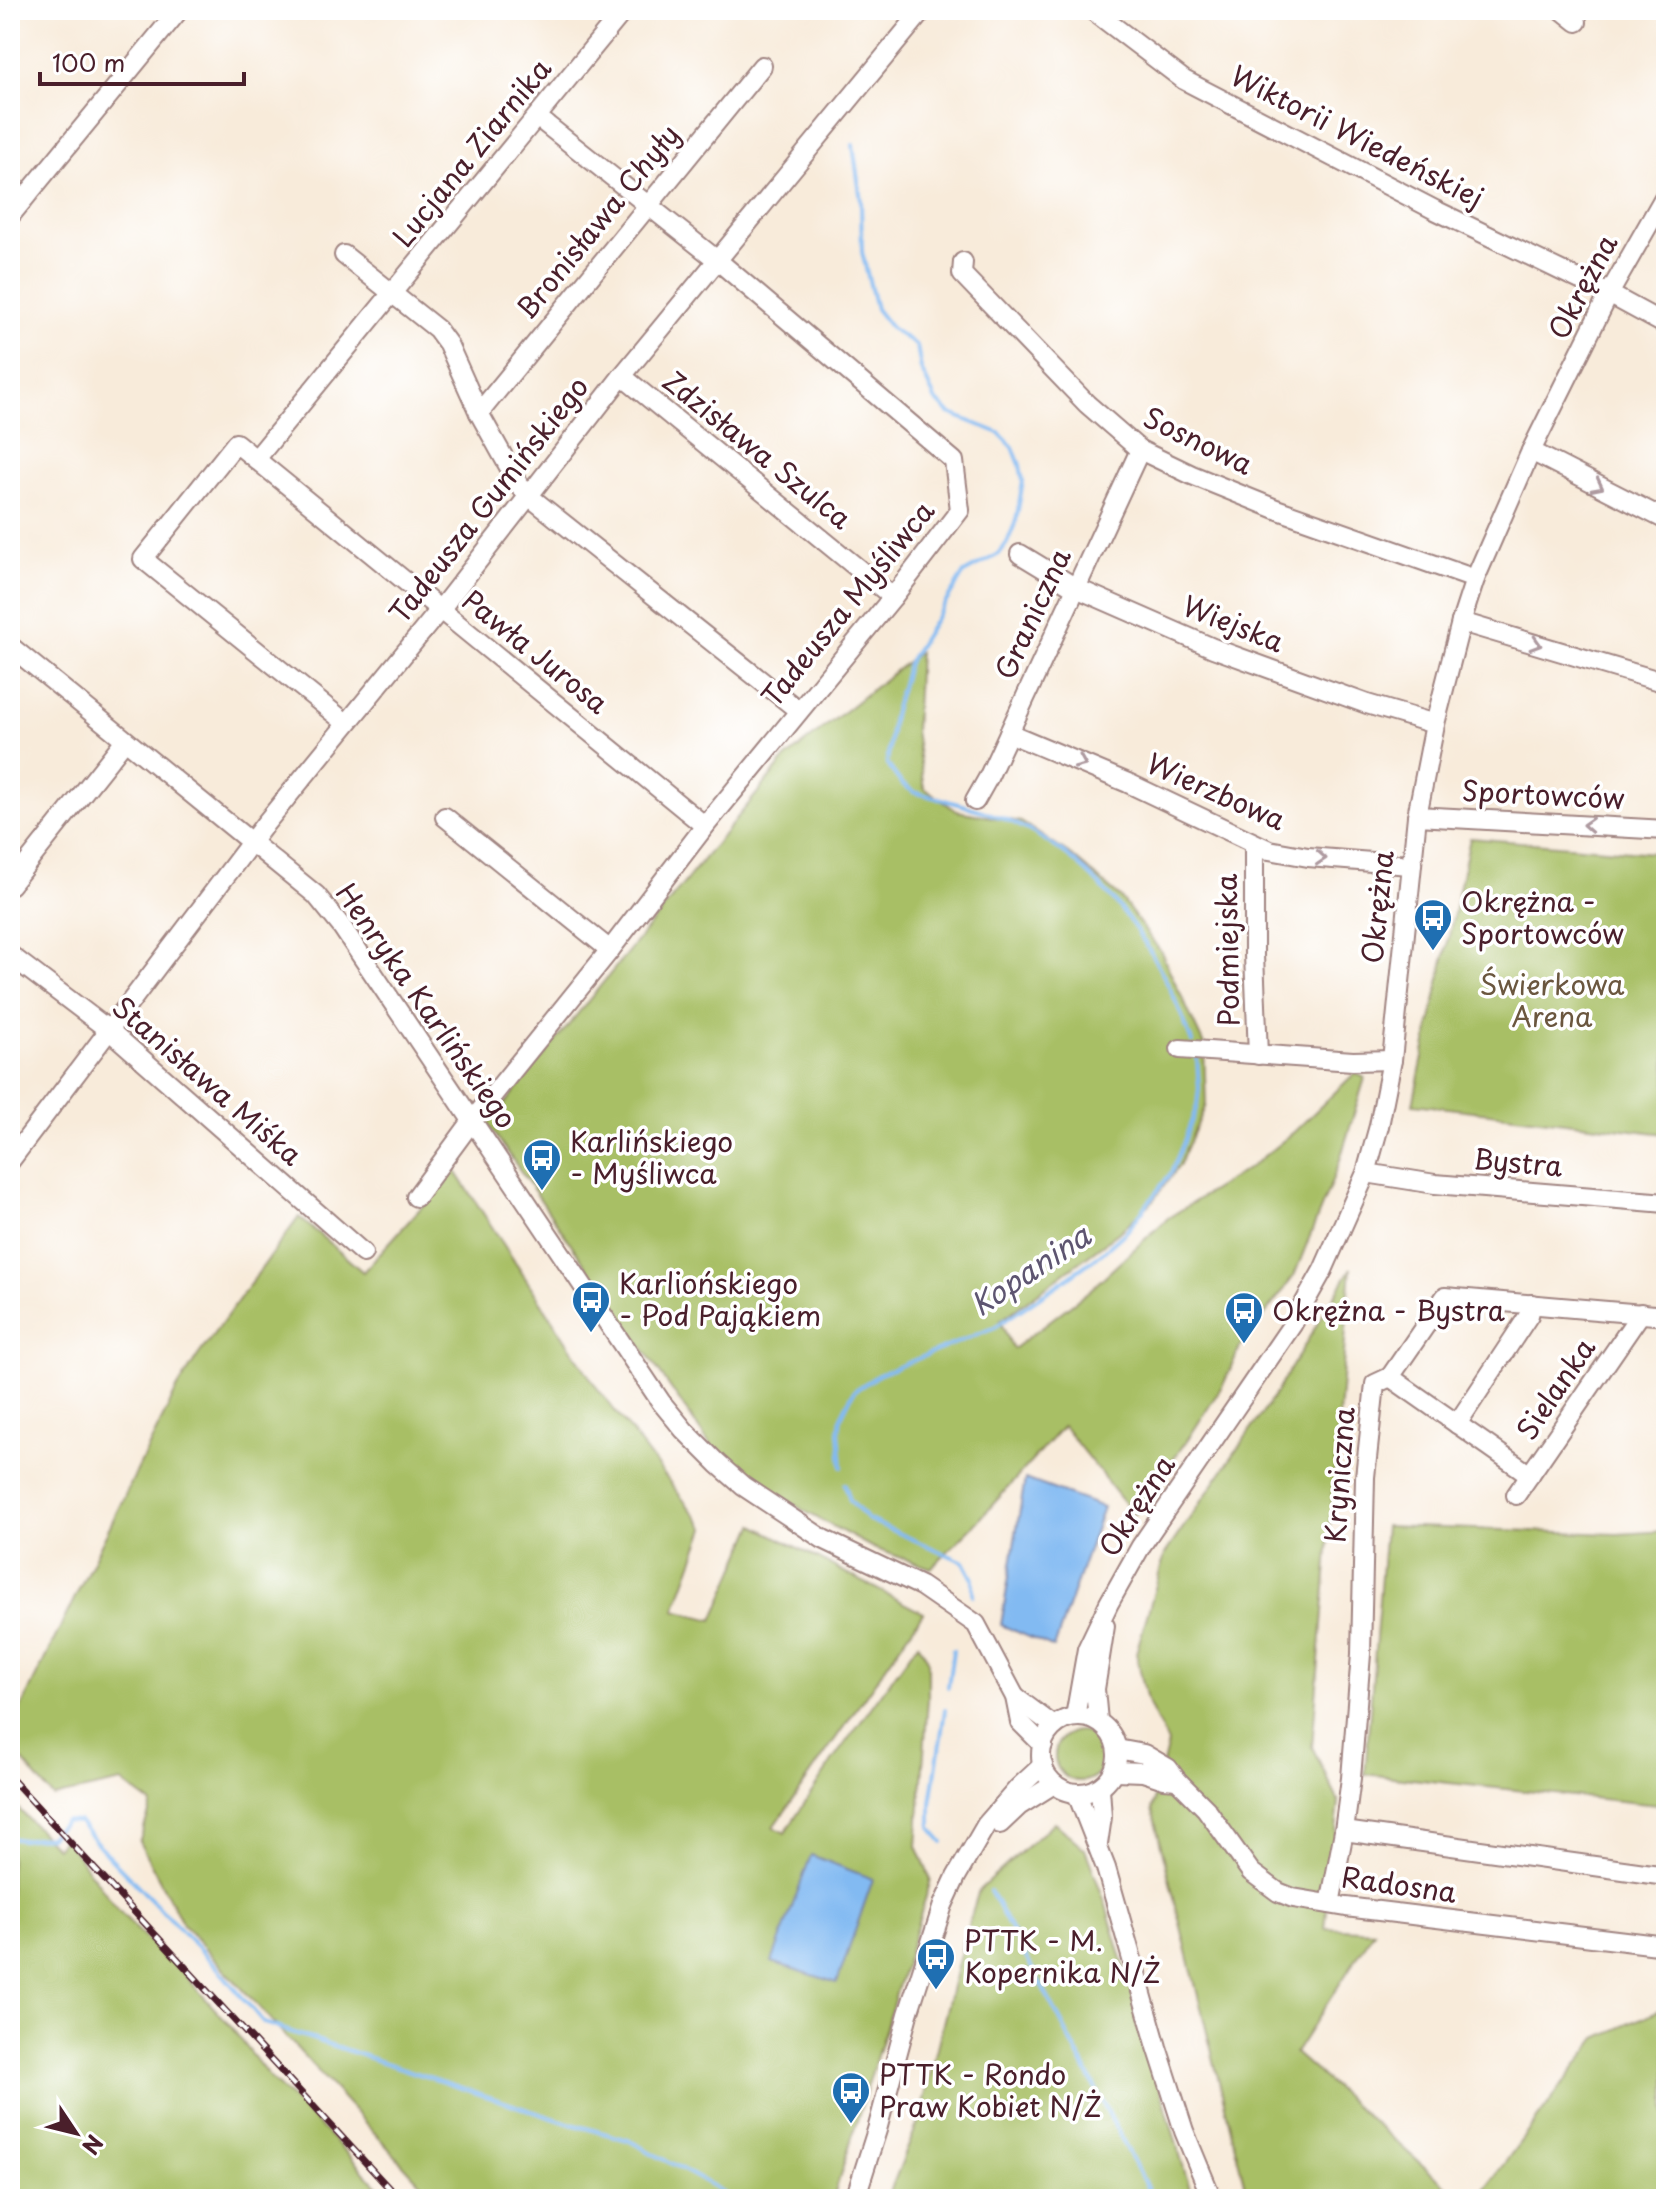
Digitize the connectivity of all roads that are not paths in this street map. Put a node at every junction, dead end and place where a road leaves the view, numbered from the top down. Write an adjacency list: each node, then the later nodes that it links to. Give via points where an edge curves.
1 (179, 10): 11 (street)
2 (624, 10): 8 (street, Lucjana Ziarnika)
3 (923, 10): 13 (street, Tadeusza Gumińskiego)
4 (1092, 10): 16 (street, Wiktorii Wiedeńskiej, via 1184,80)
5 (1562, 10): 6 (street)
6 (1577, 22)
7 (762, 66): 10 (street, Bronisława Chyły)
8 (537, 117): 10 (street, Tadeusza Myśliwca); 15 (street, Lucjana Ziarnika)
9 (1666, 194): 16 (street, Okrężna)
10 (649, 204): 13 (street, Tadeusza Myśliwca); 19 (street, Bronisława Chyły)
11 (10, 216)
12 (344, 255): 15 (street)
13 (717, 260): 18 (street, Tadeusza Gumińskiego); 28 (street, Tadeusza Myśliwca, via 954,461 960,510)
14 (963, 262): 20 (street, Sosnowa, via 962,274 1087,404)
15 (393, 294): 19 (street, via 448,344); 22 (street, Lucjana Ziarnika)
16 (1609, 294): 17 (street, Wiktorii Wiedeńskiej); 21 (street, Okrężna)
17 (1666, 325)
18 (622, 376): 23 (street, Tadeusza Gumińskiego); 28 (street, Zdzisława Szulca)
19 (479, 413): 23 (street)
20 (1140, 450): 26 (street, Sosnowa, via 1276,509); 27 (street, Graniczna)
21 (1531, 451): 24 (street, one-way to 24); 26 (street, Okrężna)
22 (256, 459): 29 (street, Pawła Jurosa); 34 (street, via 236,443 143,559)
23 (530, 497): 29 (street, Tadeusza Gumińskiego); 33 (street)
24 (1666, 520)
25 (1020, 554): 27 (street, Wiejska)
26 (1475, 579): 30 (street, Okrężna)
27 (1076, 588): 35 (street, Wiejska, via 1213,648); 36 (street, Graniczna)
28 (893, 597): 33 (street, Tadeusza Myśliwca)
29 (439, 611): 34 (street, Tadeusza Gumińskiego); 41 (street, Pawła Jurosa)
30 (1461, 622): 32 (street, one-way to 32); 35 (street, Okrężna)
31 (10, 646): 37 (street, Henryka Karlińskiego)
32 (1666, 683)
33 (798, 710): 41 (street, Tadeusza Myśliwca)
34 (346, 723): 43 (street, Tadeusza Gumińskiego)
35 (1435, 724): 39 (street, Okrężna)
36 (1009, 733): 38 (street, Graniczna); 44 (street, Wierzbowa, one-way to 44)
37 (125, 740): 43 (street, Henryka Karlińskiego); 46 (street)
38 (975, 801)
39 (1417, 816): 42 (street, Sportowców, one-way to 39); 45 (street, Okrężna)
40 (445, 817): 47 (street)
41 (705, 826): 47 (street, Tadeusza Myśliwca)
42 (1666, 830)
43 (251, 842): 49 (street, Tadeusza Gumińskiego); 53 (street, Henryka Karlińskiego, via 329,909)
44 (1254, 844): 45 (street, Wierzbowa, one-way to 45, via 1308,857); 51 (street, Podmiejska)
45 (1410, 865): 52 (street, Okrężna)
46 (10, 885)
47 (610, 950): 53 (street, Tadeusza Myśliwca)
48 (10, 955): 49 (street, Stanisława Miśka)
49 (110, 1031): 54 (street, Tadeusza Gumińskiego); 58 (street, Stanisława Miśka)
50 (1180, 1049): 51 (street, Podmiejska)
51 (1258, 1055): 52 (street, Podmiejska)
52 (1392, 1060): 55 (street, Okrężna)
53 (472, 1121): 56 (street, Tadeusza Myśliwca); 67 (street, Henryka Karlińskiego, via 684,1430 743,1486 800,1525 921,1586 976,1624)
54 (10, 1161)
55 (1366, 1173): 57 (street, Bystra, via 1435,1184); 66 (street, Okrężna, via 1292,1325 1141,1546)
56 (416, 1197)
57 (1666, 1203)
58 (363, 1253)
59 (1532, 1304): 60 (street, Kryniczna); 62 (street, Kryniczna, via 1445,1297); 63 (street)
60 (1641, 1313): 61 (street, Kryniczna); 64 (street, Sielanka)
61 (1666, 1316)
62 (1390, 1377): 63 (street); 79 (street, Kryniczna, via 1375,1384 1365,1477 1361,1654)
63 (1457, 1424): 64 (street)
64 (1530, 1475): 65 (street, Sielanka)
65 (1516, 1495)
66 (1109, 1603): 68 (street, Okrężna, via 1087,1649); 69 (street, Okrężna, via 1095,1689)
67 (1015, 1697): 70 (street, Henryka Karlińskiego); 71 (street, Henryka Karlińskiego, via 1020,1722)
68 (1075, 1717): 69 (street); 70 (street)
69 (1098, 1721): 72 (street)
70 (1054, 1726): 71 (street)
71 (1043, 1745): 73 (street)
72 (1117, 1749): 74 (street); 75 (street, Radosna, via 1154,1759)
73 (1043, 1765): 76 (street); 81 (street, via 986,1825)
74 (1115, 1771): 75 (street); 77 (street)
75 (1177, 1780): 83 (street, Radosna, via 1206,1809 1251,1872 1278,1892)
76 (1054, 1784): 78 (street); 81 (street, via 1009,1814)
77 (1100, 1788): 78 (street); 80 (street)
78 (1077, 1794): 80 (street)
79 (1344, 1831): 82 (street, Radosna); 83 (street, Kryniczna)
80 (1098, 1844): 86 (street, via 1157,2047)
81 (972, 1851): 85 (street, via 943,1905)
82 (1666, 1876)
83 (1330, 1904): 84 (street, Radosna)
84 (1666, 1946)
85 (855, 2199)
86 (1212, 2199)

